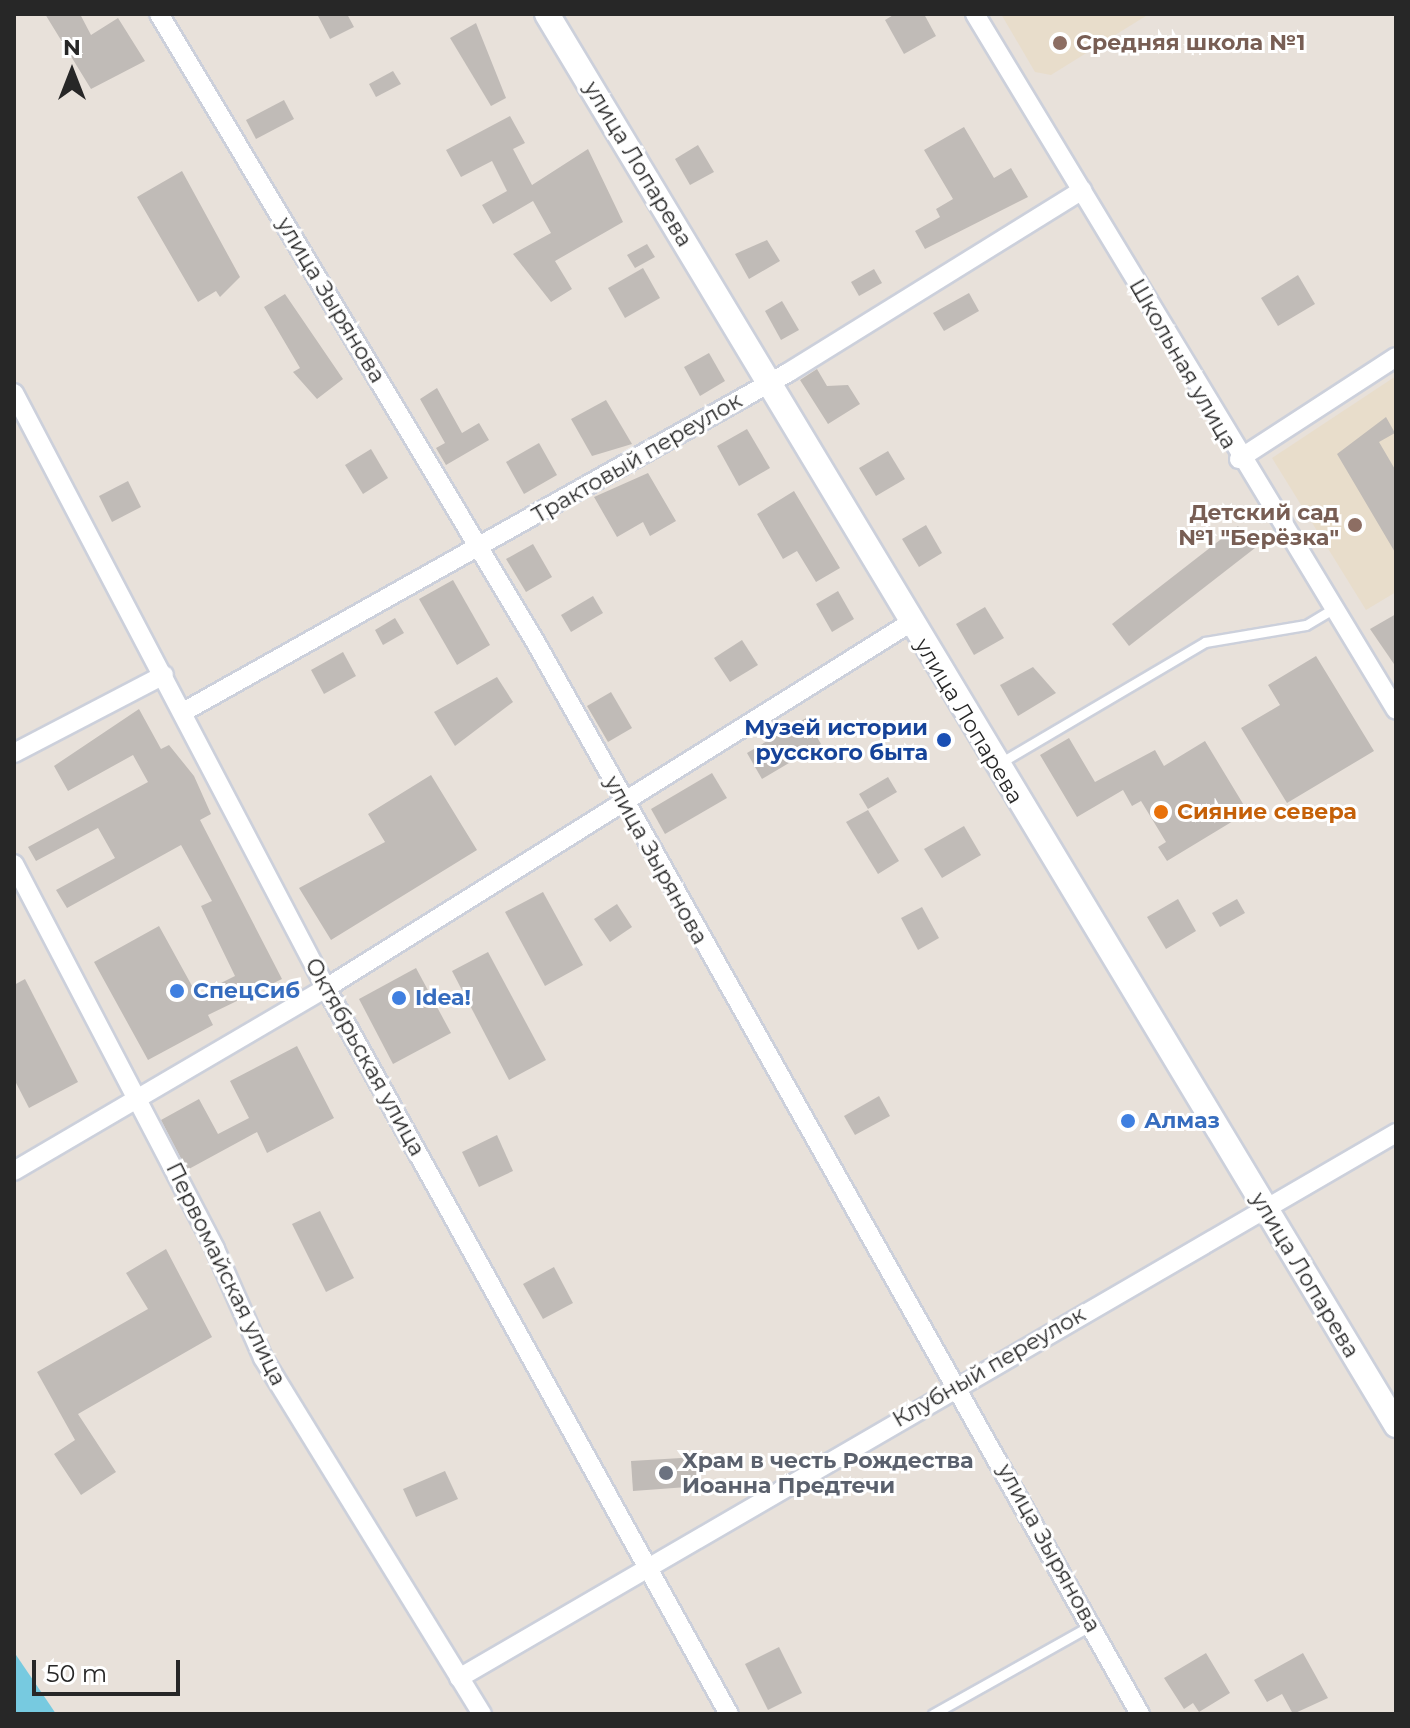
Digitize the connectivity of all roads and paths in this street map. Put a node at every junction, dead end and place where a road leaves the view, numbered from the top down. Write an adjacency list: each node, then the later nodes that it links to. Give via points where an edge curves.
1 (159, 14): 9 (street, улица Зырянова)
2 (547, 14): 6 (main road, улица Лопарева)
3 (975, 14): 4 (street, Школьная улица)
4 (1082, 190): 6 (street, Трактовый переулок); 8 (street, Школьная улица)
5 (1396, 357): 8 (street)
6 (770, 382): 9 (street, Трактовый переулок); 11 (main road, улица Лопарева)
7 (14, 393): 12 (street, Октябрьская улица)
8 (1239, 459): 10 (street, Школьная улица)
9 (479, 548): 14 (street, Трактовый переулок); 17 (street, улица Зырянова)
10 (1333, 609): 13 (street, Школьная улица); 16 (lane, via 1306,625 1205,642)
11 (910, 623): 16 (main road, улица Лопарева); 17 (street)
12 (164, 675): 14 (street, Октябрьская улица); 15 (street)
13 (1396, 710)
14 (185, 711): 19 (street, Октябрьская улица)
15 (14, 753)
16 (995, 766): 23 (main road, улица Лопарева)
17 (622, 800): 19 (street); 24 (street, улица Зырянова)
18 (14, 864): 20 (street, Первомайская улица)
19 (326, 988): 20 (street); 26 (street, Октябрьская улица)
20 (139, 1100): 22 (street); 28 (street, Первомайская улица, via 263,1358)
21 (1396, 1133): 23 (street, Клубный переулок)
22 (14, 1171)
23 (1263, 1206): 24 (street, Клубный переулок); 25 (main road, улица Лопарева)
24 (959, 1384): 26 (street, Клубный переулок); 27 (street, улица Зырянова)
25 (1396, 1425)
26 (646, 1567): 28 (street, Клубный переулок); 30 (street, Октябрьская улица)
27 (1091, 1625): 31 (lane); 32 (street, улица Зырянова)
28 (459, 1678): 29 (street, Первомайская улица)
29 (482, 1714)
30 (729, 1714)
31 (933, 1714)
32 (1140, 1714)

